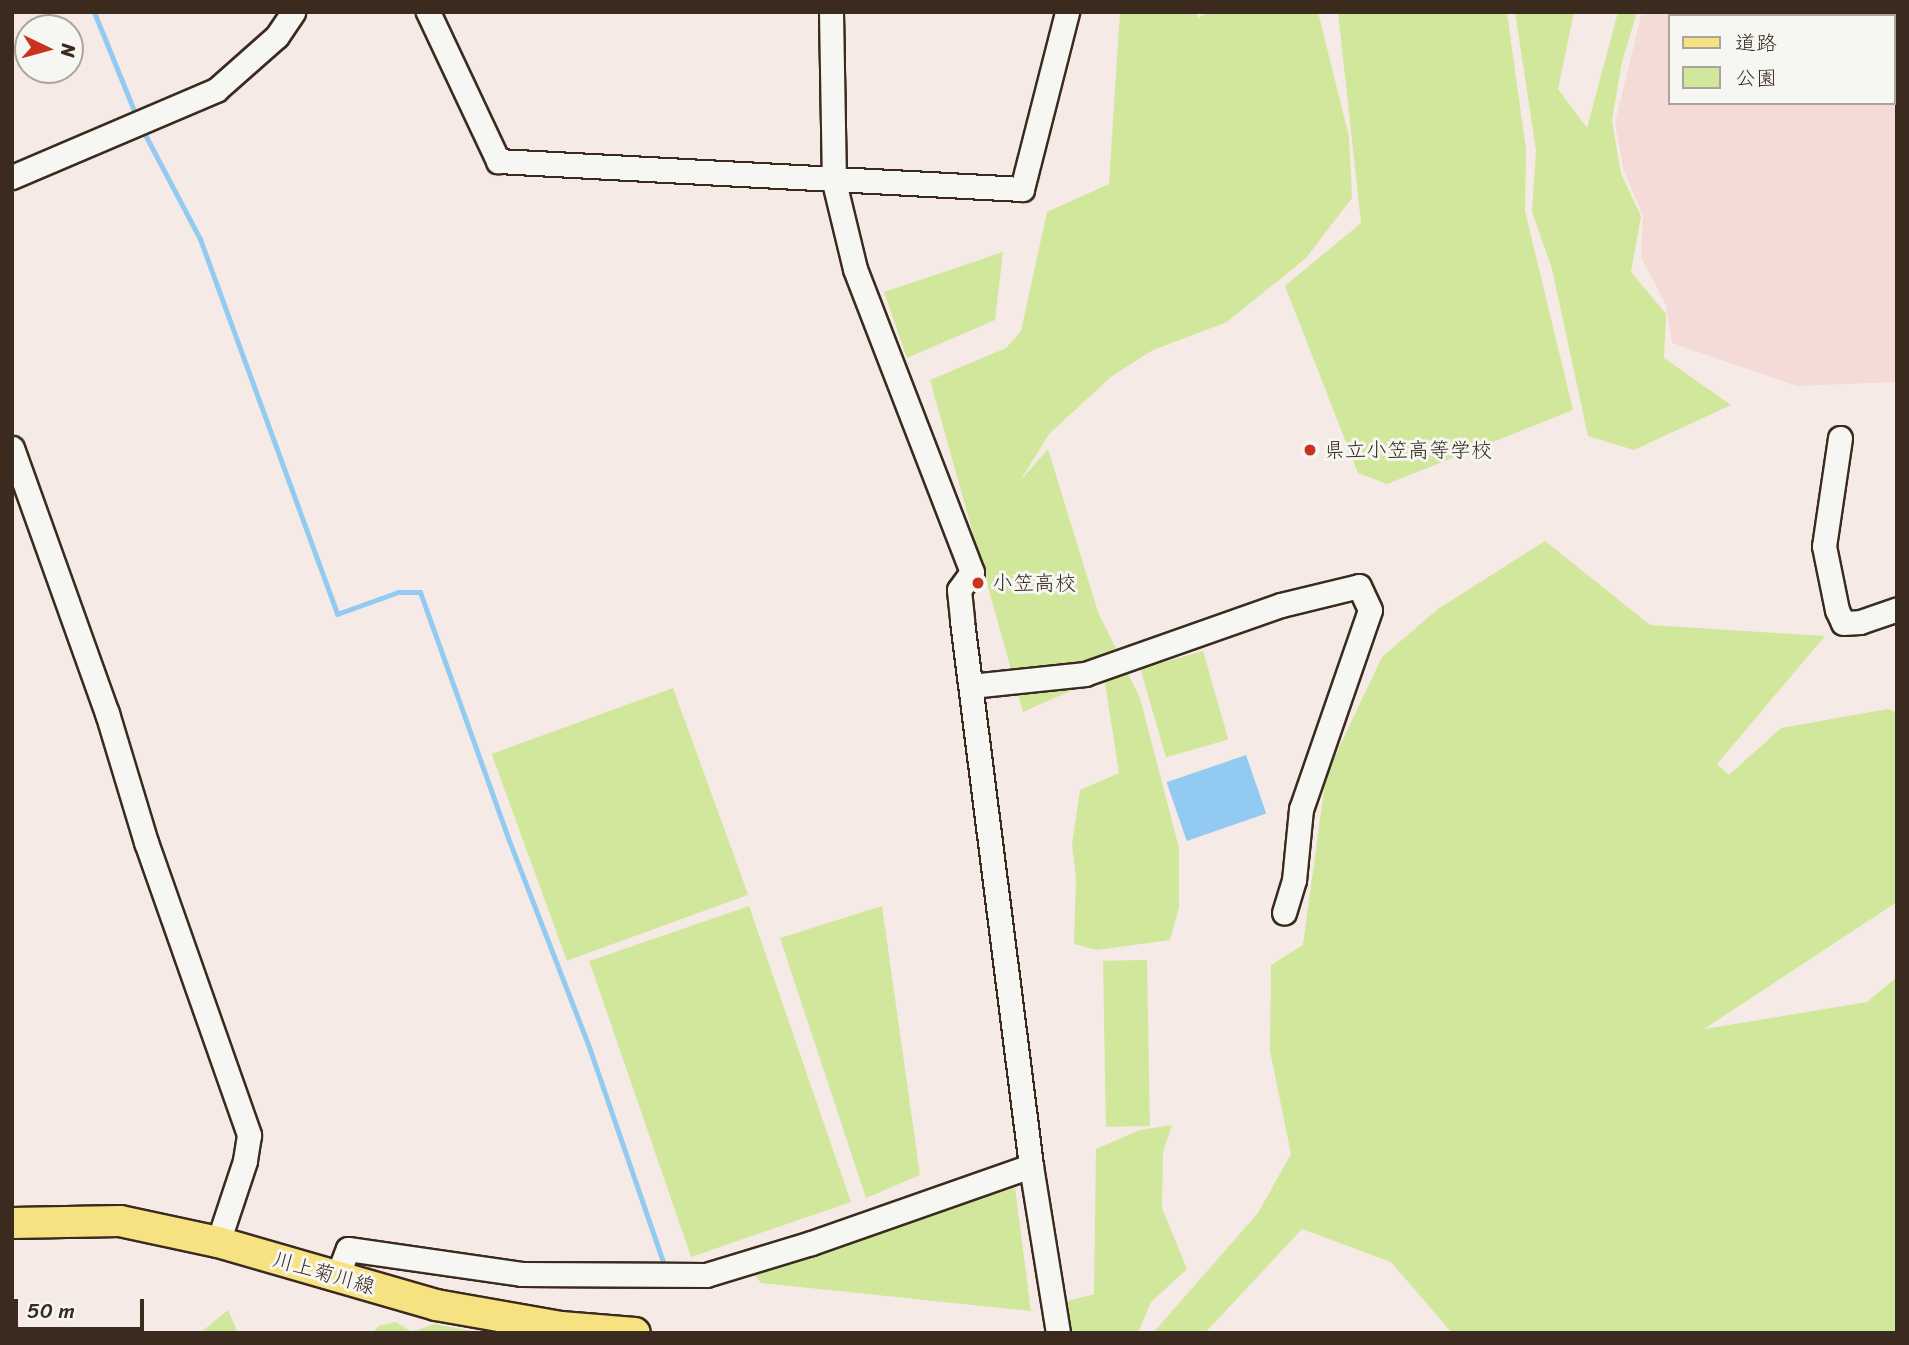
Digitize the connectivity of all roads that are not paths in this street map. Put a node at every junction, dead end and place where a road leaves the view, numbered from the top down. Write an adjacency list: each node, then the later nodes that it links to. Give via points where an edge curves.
1 (293, 12): 5 (street, via 277,36 216,90)
2 (428, 12): 6 (street, via 498,161)
3 (831, 12): 6 (street)
4 (1067, 12): 6 (street, via 1022,189)
5 (12, 177)
6 (834, 182): 10 (street, via 855,268 972,572 960,590)
7 (1840, 438): 9 (street, via 1824,547 1837,610 1843,623)
8 (12, 447): 14 (street, via 107,712 146,842 249,1135)
9 (1897, 609)
10 (971, 685): 11 (street, via 1085,674 1281,604 1359,586 1370,610 1301,809 1294,880); 12 (street)
11 (1284, 913)
12 (1031, 1166): 15 (street, via 706,1275 521,1274 348,1249); 17 (street)
13 (12, 1223): 14 (main road, 川上菊川線, via 120,1222)
14 (218, 1242): 15 (main road, 川上菊川線)
15 (337, 1277): 16 (main road, 川上菊川線, via 436,1306)
16 (635, 1333)
17 (1058, 1333)

